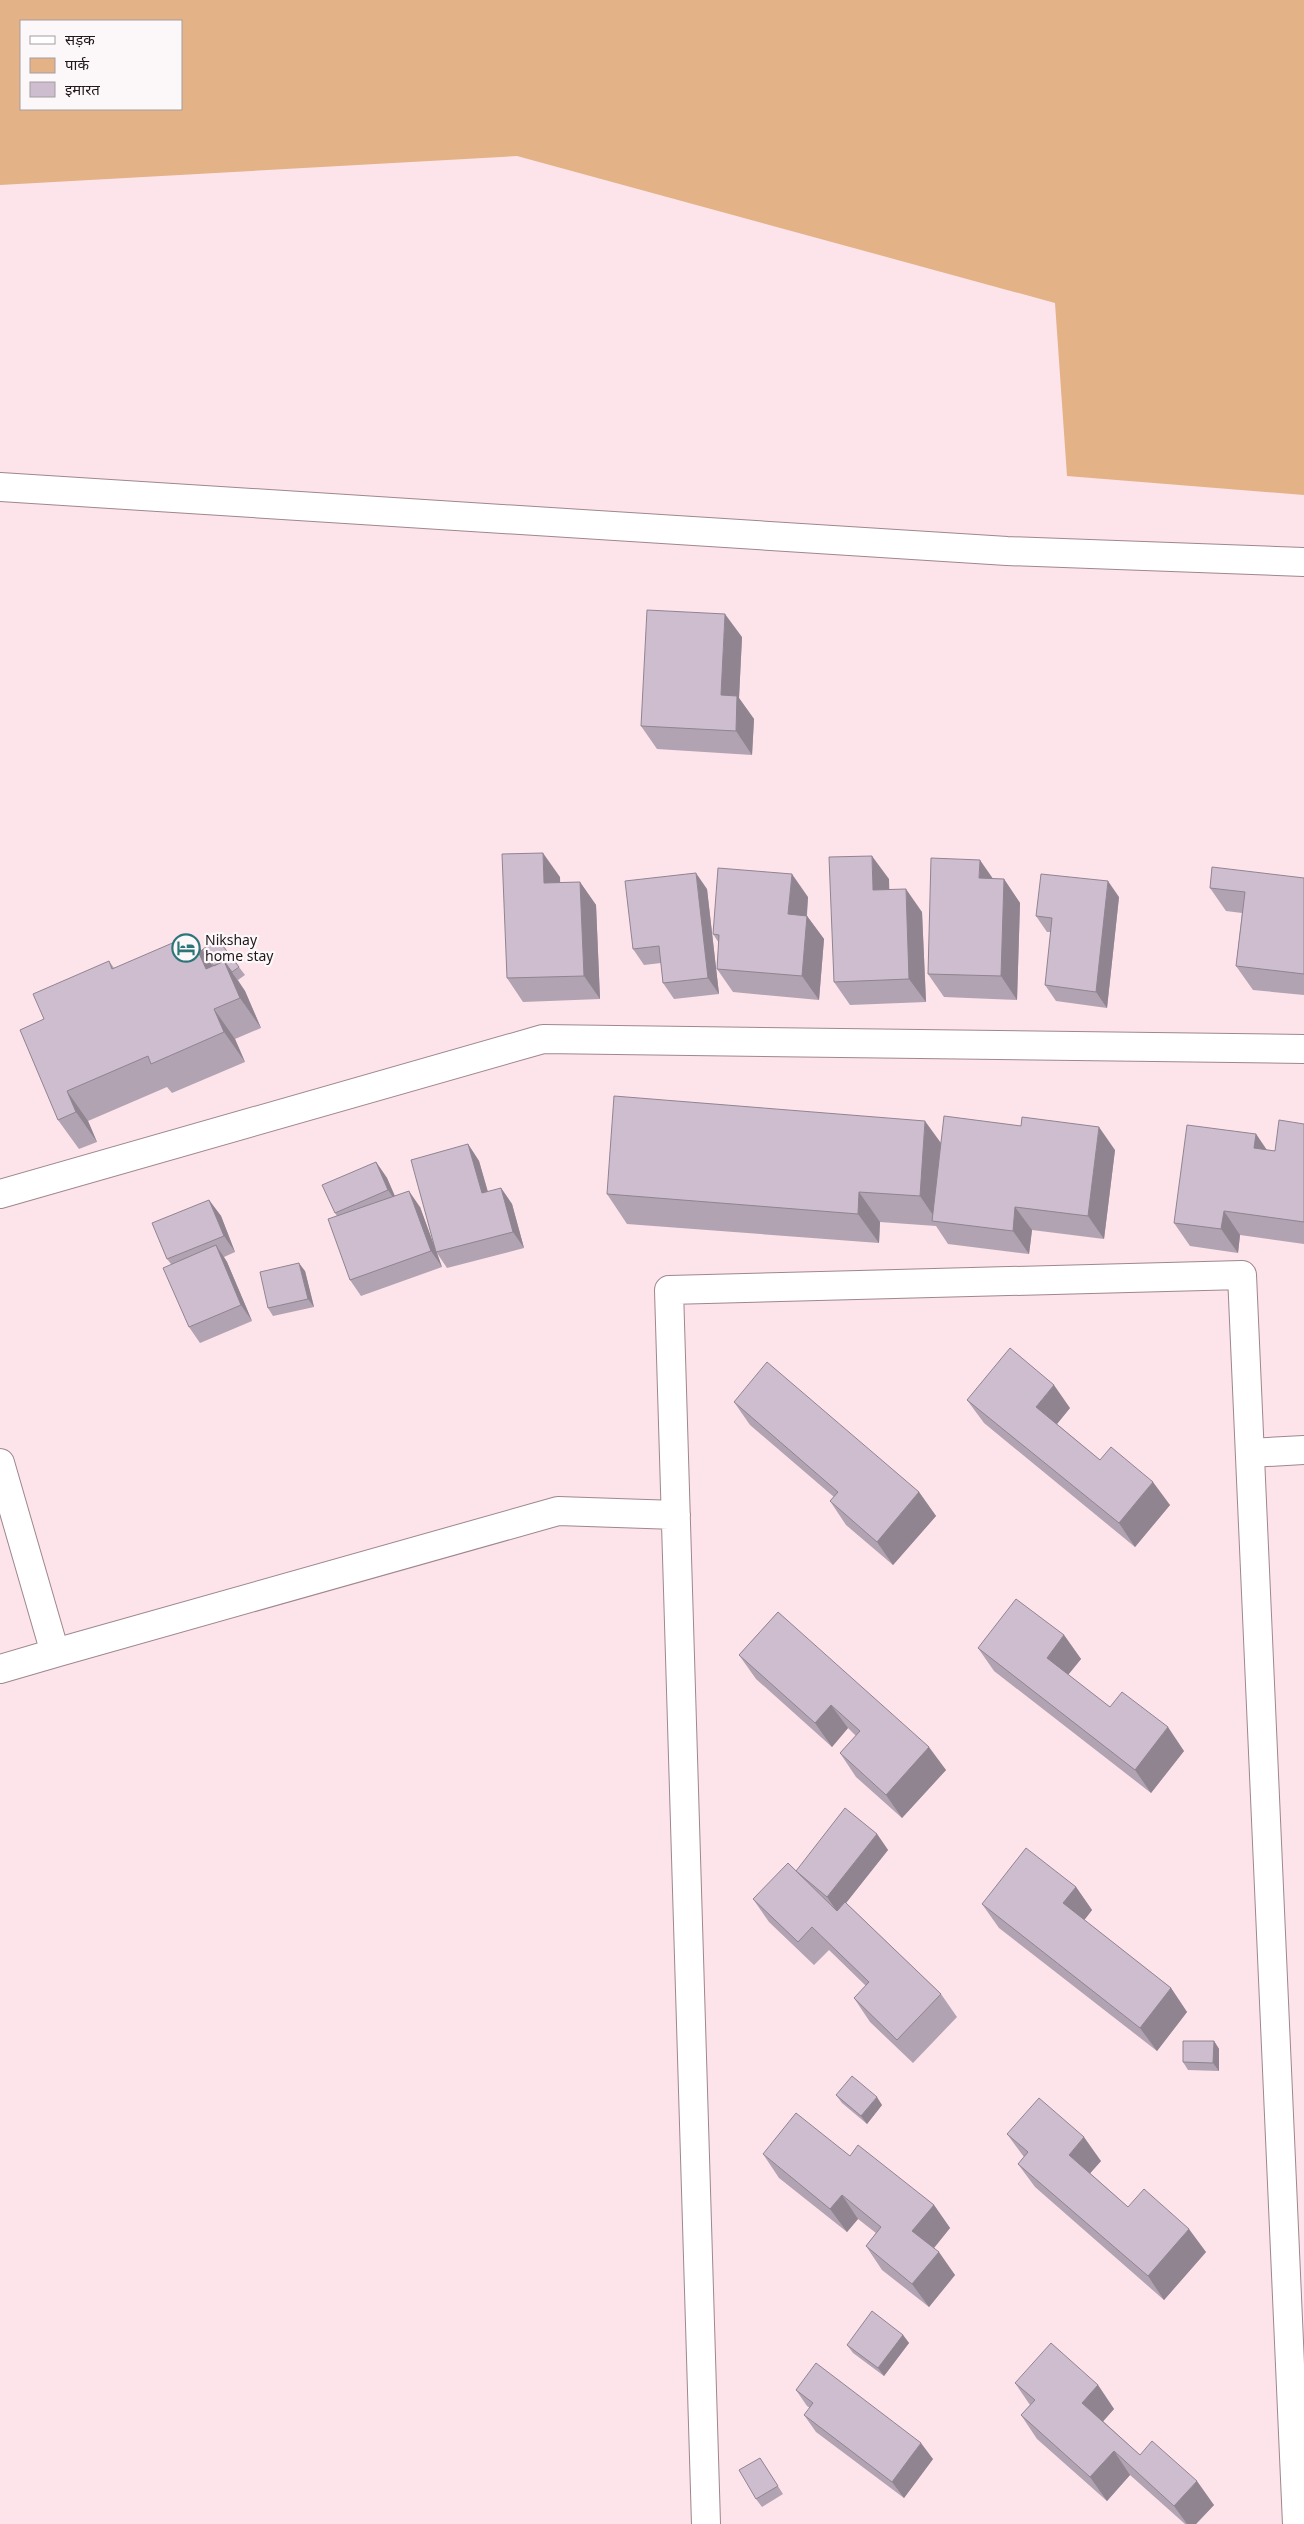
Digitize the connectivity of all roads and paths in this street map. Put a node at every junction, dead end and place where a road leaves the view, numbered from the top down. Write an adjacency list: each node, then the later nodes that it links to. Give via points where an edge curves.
1 (0, 487): 2 (street, via 1007,551)
2 (1304, 562)
3 (1304, 1049): 4 (street, via 544,1039)
4 (0, 1194)
5 (1304, 1450): 6 (street)
6 (1250, 1453): 8 (street, via 1242,1275 669,1290); 12 (street)
7 (0, 1463): 9 (street)
8 (676, 1515): 9 (street, via 558,1511); 11 (street)
9 (55, 1653): 10 (street)
10 (0, 1668)
11 (706, 2524)
12 (1297, 2524)

